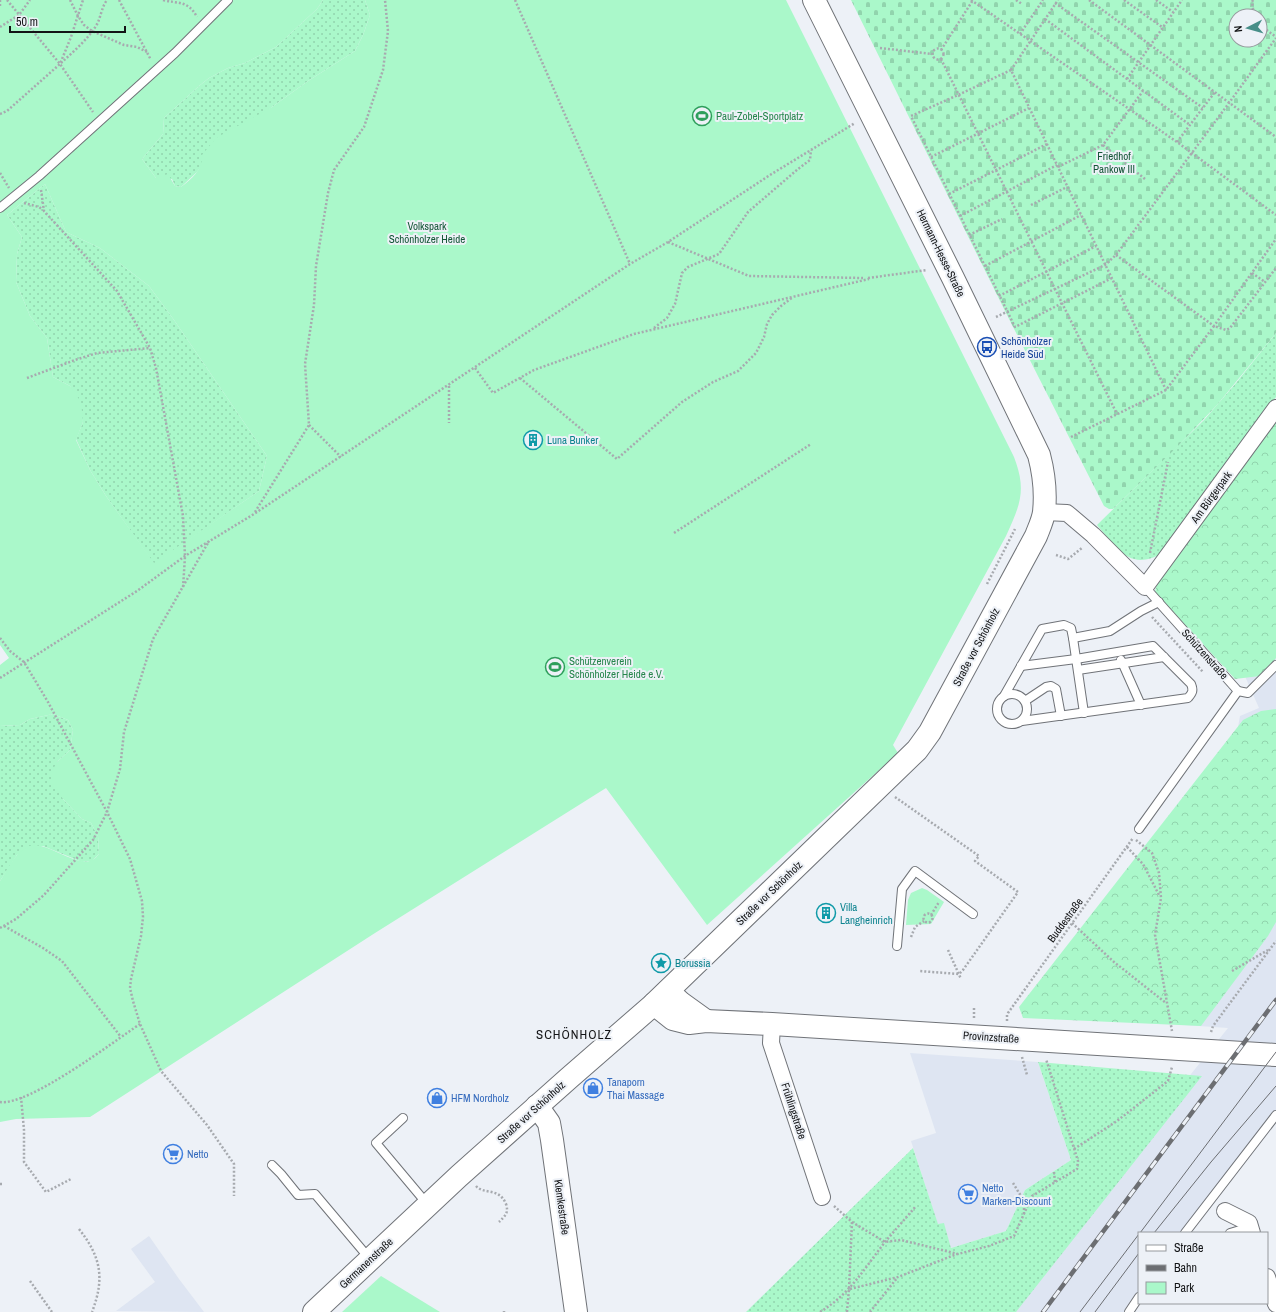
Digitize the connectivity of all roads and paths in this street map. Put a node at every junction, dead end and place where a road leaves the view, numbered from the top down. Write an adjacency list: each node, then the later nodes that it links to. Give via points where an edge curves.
1 (0, 0): 23 (path)
2 (6, 0): 25 (path)
3 (30, 0): 25 (path)
4 (70, 0): 26 (path)
5 (83, 0): 26 (path)
6 (107, 0): 31 (path)
7 (119, 0): 38 (path)
8 (163, 0): 28 (path, via 188,5)
9 (228, 0): 28 (lane)
10 (384, 0): 114 (path, via 388,31 383,70 364,127 334,170 327,200 316,266 314,305 305,364)
11 (514, 0): 87 (path)
12 (814, 0): 119 (main road, Hermann-Hesse-Straße, via 1039,455 1045,490)
13 (972, 0): 32 (path); 37 (path)
14 (1016, 0): 22 (path)
15 (1043, 0): 32 (path)
16 (1058, 0): 21 (path)
17 (1089, 0): 35 (path)
18 (1124, 0): 30 (path)
19 (1156, 0): 24 (path)
20 (1182, 0): 24 (path)
21 (1055, 3): 27 (path); 41 (path)
22 (1022, 4)
23 (0, 6)
24 (1173, 12): 30 (path)
25 (19, 15): 29 (path); 42 (path)
26 (78, 16): 31 (path); 42 (path)
27 (1045, 19): 34 (path); 45 (path)
28 (201, 26): 43 (lane)
29 (0, 27)
30 (1162, 28): 35 (path)
31 (92, 31): 38 (path, via 124,46 138,47); 42 (path)
32 (1020, 34): 34 (path)
33 (1276, 37): 49 (path)
34 (1030, 41): 44 (path); 52 (path)
35 (1150, 45): 41 (path); 47 (path)
36 (880, 48): 39 (path)
37 (941, 50): 39 (path, via 936,50); 40 (path)
38 (147, 52): 43 (path)
39 (932, 54): 40 (path, via 936,59)
40 (941, 59): 48 (path)
41 (1138, 62): 45 (path); 51 (path)
42 (60, 64): 53 (path, via 7,111); 54 (path)
43 (156, 70): 54 (lane)
44 (1010, 70): 48 (path); 50 (path)
45 (1127, 79): 46 (path)
46 (1144, 91): 52 (path); 56 (path)
47 (1215, 92): 49 (path); 51 (path)
48 (958, 95): 57 (path); 64 (path, via 911,116)
49 (1229, 103): 58 (path); 63 (path)
50 (1029, 108): 57 (path); 60 (path)
51 (1203, 108): 56 (path)
52 (1130, 110): 59 (path); 61 (path)
53 (0, 114)
54 (99, 121): 67 (lane)
55 (856, 123): 62 (path)
56 (1190, 125): 59 (path)
57 (978, 134): 64 (path); 66 (path)
58 (1276, 137)
59 (1177, 142): 63 (path)
60 (1047, 144): 65 (path); 66 (path)
61 (1103, 145): 65 (path); 68 (path)
62 (811, 150): 83 (path); 86 (path, via 810,160 748,212 719,254)
63 (1191, 153): 76 (path); 85 (path)
64 (931, 157): 71 (path)
65 (1057, 166): 69 (path); 70 (path)
66 (996, 170): 70 (path); 71 (path)
67 (41, 175): 72 (lane); 75 (path)
68 (1145, 179)
69 (1067, 187): 73 (path); 77 (path)
70 (1006, 191): 78 (path); 82 (path)
71 (949, 194): 78 (path)
72 (11, 200): 74 (lane); 75 (path, via 30,204)
73 (1031, 205)
74 (0, 208)
75 (44, 211): 105 (path, via 117,291)
76 (1276, 214)
77 (1081, 215): 82 (path); 84 (path)
78 (960, 216): 80 (path)
79 (1002, 219): 80 (path)
80 (969, 235): 89 (path)
81 (1276, 239): 93 (path)
82 (1031, 241): 89 (path); 92 (path)
83 (668, 242): 86 (path); 87 (path)
84 (1096, 246): 88 (path); 92 (path)
85 (1116, 255): 88 (path); 103 (path)
86 (708, 259): 94 (path, via 749,276); 104 (path, via 688,267 682,273 675,304 667,318)
87 (630, 264): 106 (path)
88 (1105, 265): 95 (path); 97 (path)
89 (985, 266): 99 (path)
90 (1276, 268): 96 (path)
91 (927, 270): 94 (path)
92 (1046, 271): 97 (path); 99 (path)
93 (1252, 273): 96 (path); 103 (path)
94 (869, 278): 98 (path)
95 (1112, 278): 100 (path); 110 (path)
96 (1265, 282): 103 (path, via 1230,328 1226,330)
97 (1055, 289): 100 (path); 101 (path)
98 (795, 296): 104 (path); 108 (path, via 772,314 756,353 738,371 712,382 682,402 617,458)
99 (999, 296): 101 (path)
100 (1062, 304): 101 (path, via 1015,327); 112 (path)
101 (1008, 312): 102 (path)
102 (996, 317)
103 (1214, 326): 110 (path)
104 (652, 330): 108 (path, via 634,334)
105 (150, 348): 107 (path, via 97,353); 126 (path, via 156,368 183,516)
106 (475, 368): 108 (path, via 493,393); 109 (path)
107 (27, 378)
108 (520, 378)
109 (449, 385): 113 (path); 117 (path)
110 (1166, 390): 112 (path)
111 (1276, 408): 129 (street, Am Bürgerpark)
112 (1117, 414): 115 (path)
113 (450, 423)
114 (309, 425): 117 (path); 120 (path)
115 (1071, 437)
116 (811, 444): 122 (path)
117 (341, 457): 120 (path)
118 (1168, 462): 127 (path)
119 (1044, 512): 129 (street, Schützenstraße, via 1067,513); 172 (main road, Straße vor Schönholz, via 1036,536 930,732 917,750)
120 (254, 514): 123 (path)
121 (1015, 529): 128 (path)
122 (674, 533)
123 (210, 541): 126 (path); 130 (path)
124 (1083, 546): 125 (path, via 1068,559)
125 (1056, 555)
126 (185, 556): 130 (path); 138 (path, via 137,591)
127 (1150, 556)
128 (987, 585)
129 (1145, 587): 131 (lane, Schützenstraße)
130 (183, 588): 153 (path, via 153,639 124,732 120,769)
131 (1159, 602): 132 (lane); 145 (lane, Schützenstraße)
132 (1144, 609): 134 (lane, via 1110,631); 143 (path)
133 (0, 638): 138 (path, via 10,651)
134 (1073, 638): 137 (lane); 141 (lane, via 1071,628 1064,625 1042,629)
135 (1117, 653): 136 (lane, via 1153,646); 137 (lane); 139 (lane)
136 (1164, 657): 139 (lane); 148 (lane, via 1191,684 1192,693 1188,698)
137 (1076, 659): 141 (lane); 142 (lane)
138 (24, 662): 144 (path); 153 (path)
139 (1122, 664): 142 (lane); 148 (lane)
140 (1276, 664): 145 (lane, via 1248,693)
141 (1021, 666): 146 (lane)
142 (1078, 670): 149 (lane)
143 (1207, 676)
144 (0, 678)
145 (1238, 691): 154 (lane)
146 (1004, 696): 147 (lane, via 1018,695); 151 (lane, via 998,703 999,718 1007,724)
147 (1025, 701): 150 (lane, via 1051,686 1056,689); 151 (lane, via 1026,714)
148 (1141, 705): 149 (lane)
149 (1084, 713): 150 (lane)
150 (1061, 716): 151 (lane)
151 (1022, 721)
152 (895, 797): 170 (path, via 979,856 975,861 1018,892)
153 (107, 812): 161 (path, via 93,840 44,895 16,919); 177 (path, via 130,859 142,901 141,936 130,988)
154 (1138, 830): 155 (path, Buddestraße)
155 (1133, 837): 156 (path, Buddestraße); 157 (path, via 1152,853 1159,873)
156 (1127, 847): 157 (path, via 1143,864); 160 (path, Buddestraße)
157 (1161, 898): 173 (path, via 1155,935)
158 (973, 914): 165 (lane, via 915,871 902,889)
159 (924, 921): 164 (path, via 912,931)
160 (1072, 923): 173 (path, via 1114,962); 176 (path, Buddestraße, via 1008,1013)
161 (3, 926): 162 (path); 181 (path, via 62,961)
162 (0, 928)
163 (1276, 941): 166 (path)
164 (910, 942)
165 (897, 946)
166 (1270, 949): 169 (path); 180 (path)
167 (948, 950): 170 (path)
168 (919, 971): 170 (path)
169 (1232, 971)
170 (959, 974): 171 (path)
171 (961, 979)
172 (661, 998): 178 (main road, Provinzstraße, via 673,1019 689,1023 706,1021); 189 (main road, Straße vor Schönholz)
173 (1167, 1004): 179 (path)
174 (974, 1007): 175 (path)
175 (974, 1018)
176 (1006, 1020)
177 (140, 1024): 181 (path); 199 (path, via 162,1071 207,1125 234,1164)
178 (772, 1024): 182 (main road, Provinzstraße); 200 (street, Frühlingstraße, via 771,1043)
179 (1172, 1031)
180 (1211, 1032)
181 (121, 1037): 187 (path, via 48,1086)
182 (1276, 1055)
183 (1022, 1057): 186 (path)
184 (1046, 1058): 192 (path)
185 (1172, 1066): 192 (path, via 1168,1081 1117,1122)
186 (1027, 1075)
187 (21, 1097): 188 (path, via 7,1103); 195 (path, via 24,1162 46,1192)
188 (0, 1102)
189 (537, 1106): 202 (main road, Straße vor Schönholz); 223 (main road, Klemkestraße, via 549,1123)
190 (1276, 1115): 209 (lane)
191 (403, 1118): 202 (lane, via 376,1144)
192 (1074, 1149): 196 (path, via 1078,1161 1077,1169)
193 (272, 1165): 213 (lane, via 298,1195 315,1194)
194 (1054, 1172): 196 (path)
195 (71, 1179)
196 (1055, 1182): 204 (path, via 1032,1196)
197 (1012, 1183): 204 (path, via 1024,1200)
198 (474, 1184): 205 (path, via 479,1189 489,1190 504,1199 508,1209 507,1215)
199 (234, 1196)
200 (822, 1197): 206 (path)
201 (916, 1206): 211 (path)
202 (424, 1210): 213 (main road, Germanenstraße)
203 (1225, 1211): 208 (street, via 1248,1223)
204 (1024, 1215): 212 (path, via 1014,1236)
205 (499, 1222)
206 (852, 1222): 211 (path); 217 (path)
207 (79, 1228): 221 (path, via 99,1265 99,1293)
208 (1251, 1230): 210 (lane)
209 (1186, 1232)
210 (1237, 1232)
211 (886, 1242): 212 (path, via 901,1240); 217 (path)
212 (958, 1254): 214 (path)
213 (371, 1260): 222 (main road, Germanenstraße)
214 (898, 1277): 217 (path); 226 (path)
215 (1268, 1280): 219 (street)
216 (30, 1281): 220 (path)
217 (849, 1289): 224 (path); 225 (path)
218 (1138, 1298): 227 (lane)
219 (1276, 1304)
220 (52, 1312)
221 (92, 1312)
222 (314, 1312)
223 (576, 1312)
224 (820, 1312)
225 (847, 1312)
226 (870, 1312)
227 (1129, 1312)

